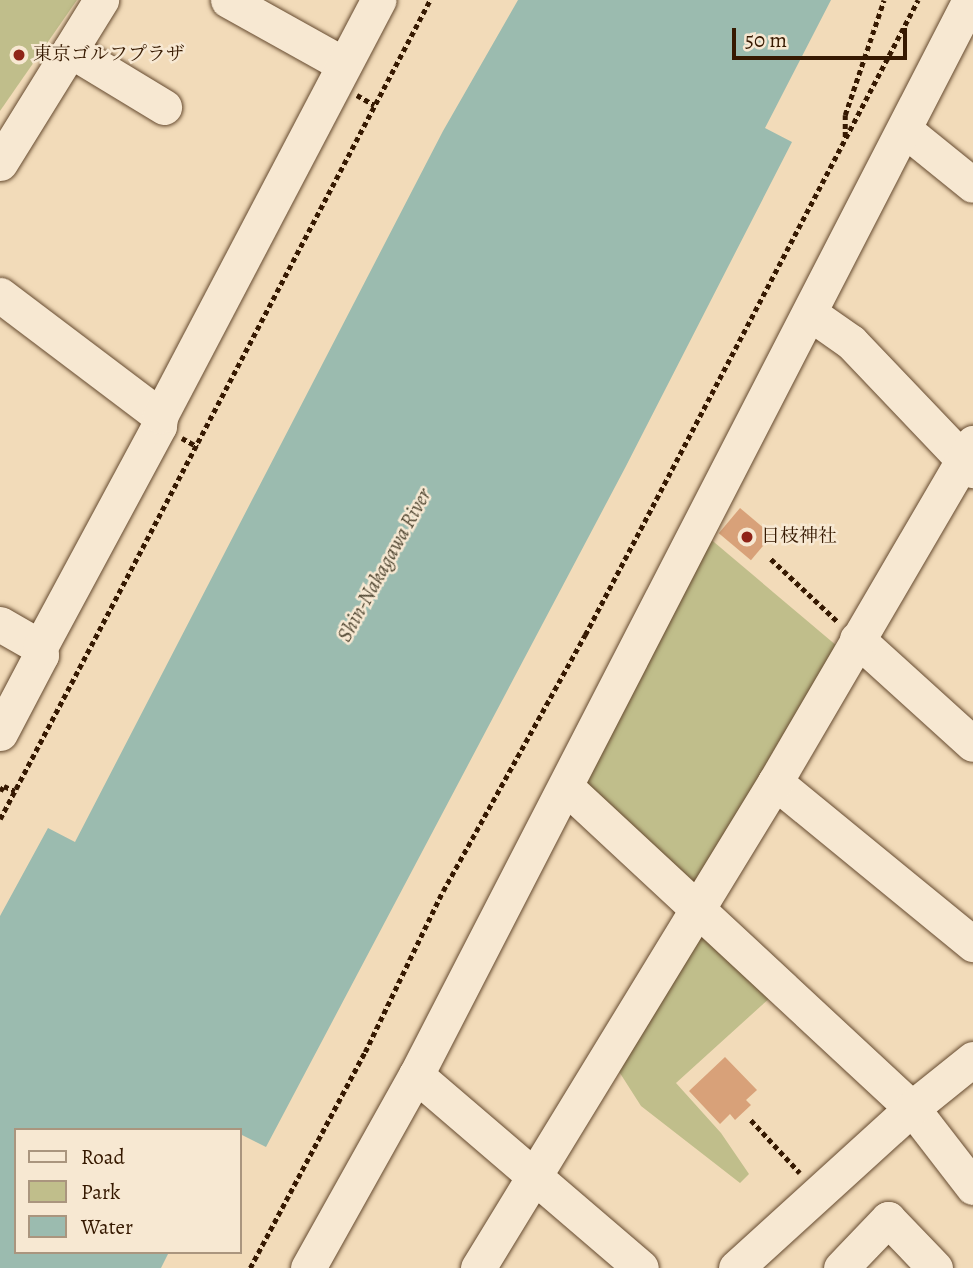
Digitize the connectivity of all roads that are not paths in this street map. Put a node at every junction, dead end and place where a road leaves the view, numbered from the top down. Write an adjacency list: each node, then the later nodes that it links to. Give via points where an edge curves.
1 (101, 0): 5 (street)
2 (228, 0): 6 (street)
3 (378, 0): 6 (street)
4 (970, 0): 8 (street)
5 (70, 50): 7 (street); 9 (street)
6 (344, 64): 13 (street)
7 (164, 107)
8 (905, 130): 10 (street); 12 (street)
9 (0, 163)
10 (973, 185)
11 (0, 295): 13 (street)
12 (811, 314): 14 (street, via 851,342); 21 (street)
13 (160, 416): 17 (street, via 159,426)
14 (970, 457): 16 (street)
15 (0, 624): 17 (street)
16 (857, 639): 19 (street); 20 (street)
17 (40, 647): 18 (street, via 41,655)
18 (0, 733)
19 (973, 744)
20 (775, 782): 22 (street); 23 (street)
21 (566, 787): 22 (street); 25 (street)
22 (698, 908): 26 (street); 27 (street)
23 (973, 944)
24 (973, 1059): 26 (street)
25 (416, 1075): 27 (street); 29 (street)
26 (912, 1108): 28 (street); 32 (street)
27 (536, 1176): 30 (street); 31 (street)
28 (973, 1186)
29 (308, 1268)
30 (478, 1268)
31 (641, 1268)
32 (736, 1268)
33 (841, 1268): 34 (street, via 888,1219)
34 (935, 1268)

